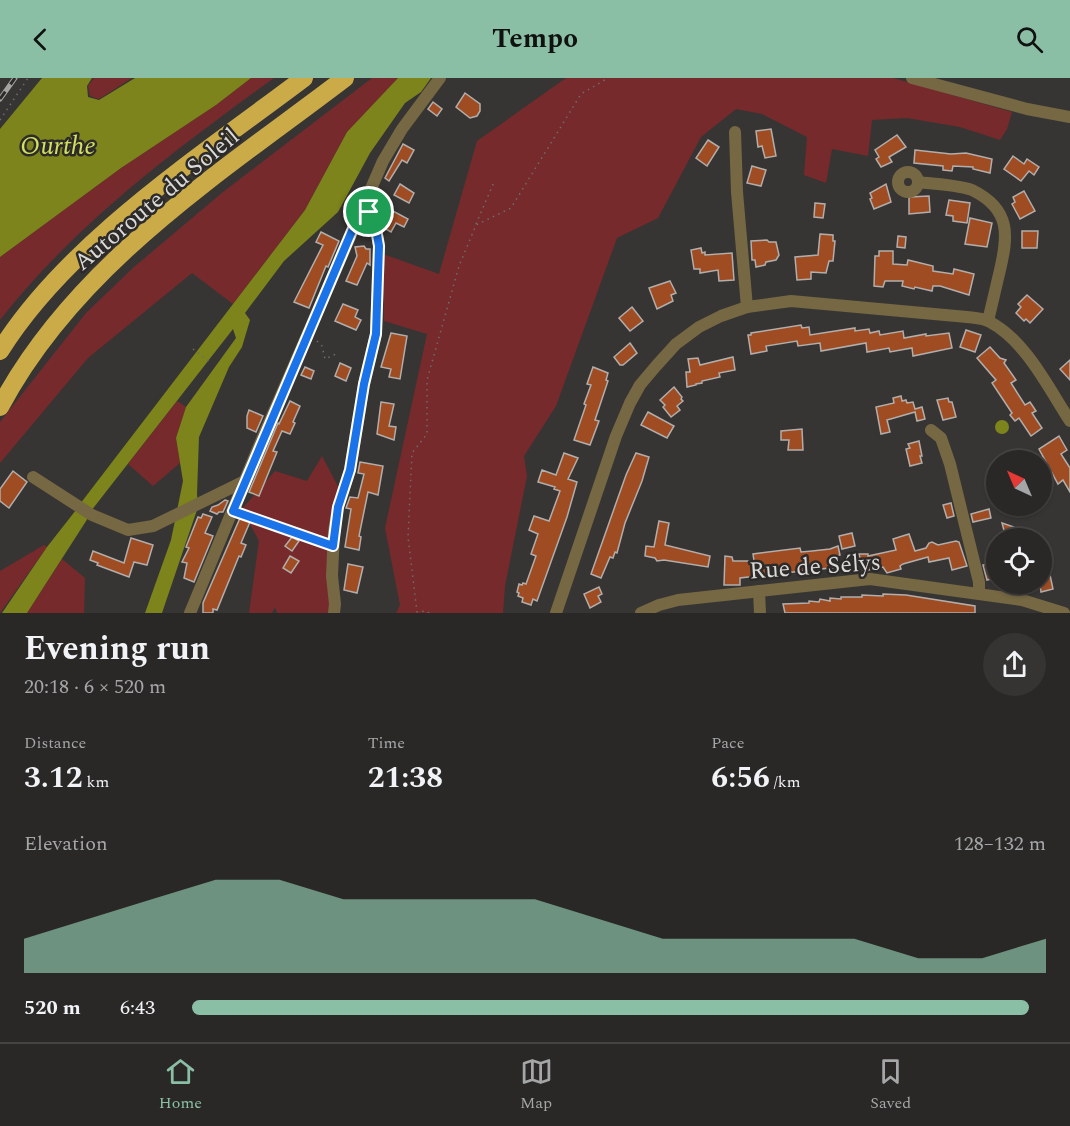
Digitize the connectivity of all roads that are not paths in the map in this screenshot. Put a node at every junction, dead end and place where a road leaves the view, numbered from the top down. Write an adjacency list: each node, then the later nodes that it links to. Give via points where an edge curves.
1 (304, 78): 11 (highway, Autoroute du Soleil, via 152,193 97,240 35,303)
2 (345, 78): 12 (highway, Autoroute du Soleil, via 204,185 117,258 56,322 15,378)
3 (440, 78): 8 (street, via 402,129)
4 (912, 78): 5 (street)
5 (1070, 117)
6 (735, 132): 9 (street)
7 (918, 182): 10 (street, via 972,190 1002,217 1006,243)
8 (363, 205): 16 (street); 20 (street, via 376,229 379,246 376,334 350,470 338,507 333,546)
9 (747, 308): 10 (street, via 791,301); 21 (street, via 699,327 676,344 640,385 619,428)
10 (988, 321): 13 (street, via 1014,339)
11 (0, 351)
12 (0, 407)
13 (1070, 422)
14 (931, 429): 18 (street, via 941,438 950,464)
15 (33, 477): 16 (street, via 92,515 128,530 153,526)
16 (244, 481): 19 (street)
17 (759, 591): 18 (street, Rue de Sélys, via 870,579); 22 (street, Rue de Sélys, via 670,601); 23 (street)
18 (979, 593): 24 (street, Rue de Sélys, via 1022,600)
19 (190, 613)
20 (334, 613)
21 (556, 613)
22 (641, 613)
23 (760, 613)
24 (1064, 613)

